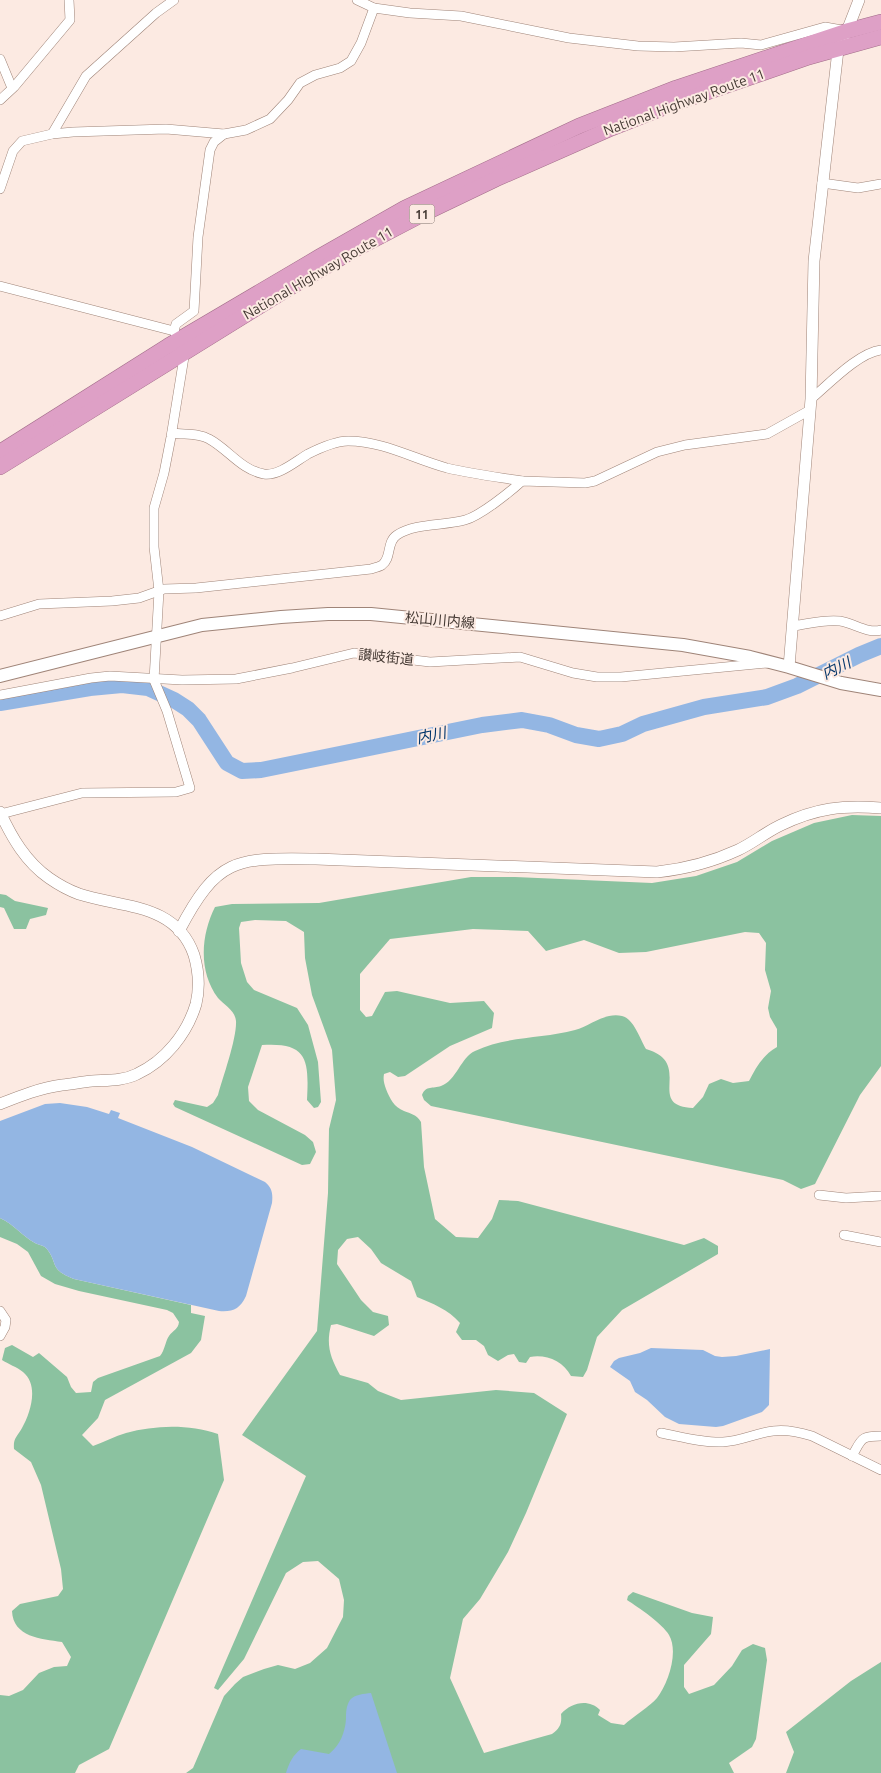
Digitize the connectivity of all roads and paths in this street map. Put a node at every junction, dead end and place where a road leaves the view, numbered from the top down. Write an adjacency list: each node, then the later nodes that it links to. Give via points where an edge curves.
1 (69, 0): 11 (street, via 70,20)
2 (174, 0): 13 (street, via 86,76)
3 (357, 0): 5 (street)
4 (858, 0): 7 (street)
5 (374, 8): 7 (street, via 461,16 569,38 638,46 761,45 825,27); 14 (street, via 351,61 300,82 270,119 246,130)
6 (881, 22): 7 (highway, National Highway Route 11 / 11)
7 (847, 31): 9 (street); 19 (highway, National Highway Route 11 / 11, via 676,88 580,126 405,208)
8 (881, 37): 9 (highway, National Highway Route 11 / 11)
9 (838, 50): 15 (street); 19 (highway, National Highway Route 11 / 11, via 670,105 496,179)
10 (0, 59): 11 (street)
11 (12, 88): 12 (street)
12 (0, 100)
13 (52, 134): 14 (street, via 166,128); 17 (street, via 22,141 13,152)
14 (224, 134): 19 (street, via 210,150 198,237 194,311 176,324)
15 (822, 183): 16 (street, via 858,188); 21 (street, via 814,261)
16 (881, 184)
17 (0, 189)
18 (0, 286): 19 (street)
19 (179, 341): 22 (street); 23 (highway, National Highway Route 11 / 11)
20 (881, 350): 21 (street, via 857,361)
21 (811, 405): 24 (street, via 767,434 685,444 657,452 595,482); 27 (street)
22 (172, 433): 24 (street, via 209,438 244,466 265,474 290,466 326,446 346,441 370,443 447,468); 25 (street, via 154,508)
23 (1, 461)
24 (522, 481): 25 (street, via 511,492 465,520 428,525 396,535 391,540 387,560 371,569)
25 (159, 591): 26 (street, via 140,598 39,604); 29 (street)
26 (0, 616)
27 (793, 626): 28 (street, via 841,621 874,632); 31 (street)
28 (881, 630)
29 (155, 636): 30 (main road, 松山川内線, via 237,621 371,614 683,644); 32 (main road, 松山川内線); 33 (street)
30 (772, 662): 31 (main road, 松山川内線); 33 (street, 讃岐街道, via 597,677 520,657 430,662 354,653 236,678)
31 (789, 666): 34 (main road, 松山川内線, via 849,685)
32 (0, 676)
33 (155, 683): 35 (street, 讃岐街道, via 110,676); 37 (street, via 167,711 190,788 176,792 82,793)
34 (881, 690)
35 (0, 695)
36 (881, 808): 39 (street, via 843,806 815,812 780,825 716,859 657,872 316,859 252,860 226,869 214,878 197,898)
37 (0, 813): 38 (street)
38 (4, 827): 39 (street, via 35,868 65,888 151,912)
39 (179, 931): 40 (street, via 192,950 199,986 188,1024 164,1056 134,1076 58,1086)
40 (0, 1104)
41 (818, 1194): 42 (street, via 846,1198)
42 (881, 1196)
43 (844, 1235): 44 (street)
44 (881, 1242)
45 (0, 1311): 46 (street, via 6,1320)
46 (0, 1336)
47 (662, 1432): 49 (street, via 724,1442 783,1430 812,1436)
48 (881, 1436): 49 (street, via 863,1439)
49 (852, 1456): 50 (street)
50 (881, 1470)

